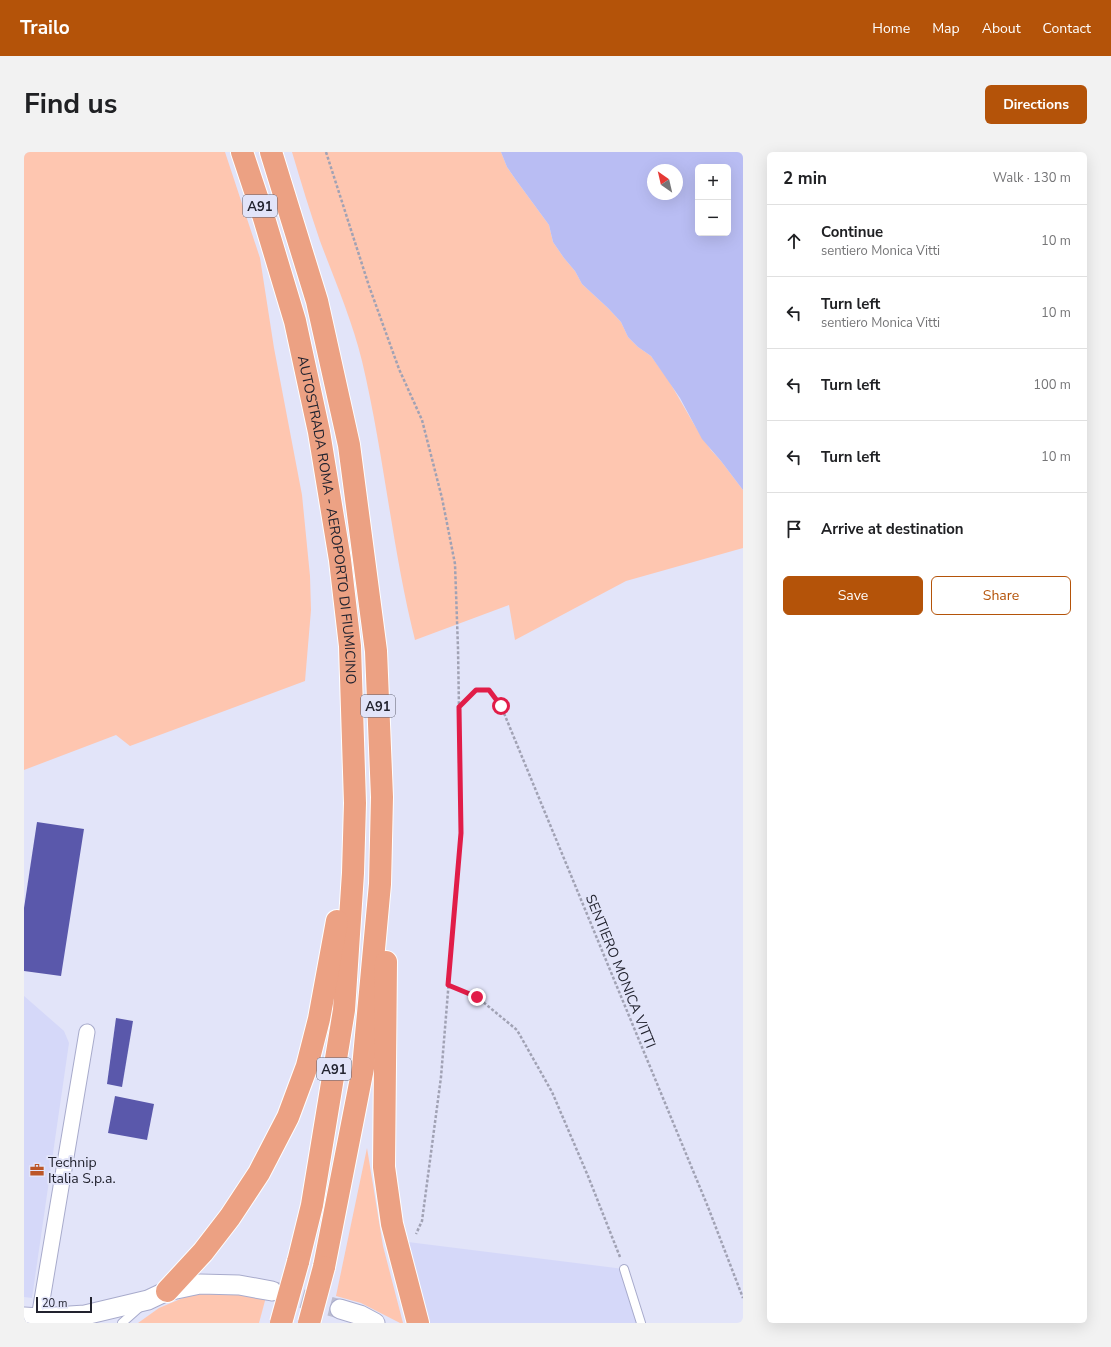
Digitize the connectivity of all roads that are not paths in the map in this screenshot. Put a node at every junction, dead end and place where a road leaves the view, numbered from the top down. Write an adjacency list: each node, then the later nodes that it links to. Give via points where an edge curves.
1 (242, 152): 3 (highway, AUTOSTRADA ROMA - AEROPORTO DI FIUMICINO / A91, via 294,321 319,432 340,560 351,653)
2 (271, 152): 4 (highway, AUTOSTRADA ROMA - AEROPORTO DI FIUMICINO / A91, via 317,301 349,445 376,651 382,797)
3 (353, 873): 8 (highway, via 338,912 320,1019 307,1066 288,1117 259,1173 230,1217 203,1252); 12 (highway, AUTOSTRADA ROMA - AEROPORTO DI FIUMICINO / A91, bridge, via 344,1010 312,1205)
4 (380, 884): 13 (highway, AUTOSTRADA ROMA - AEROPORTO DI FIUMICINO / A91, bridge, via 363,1068 324,1267); 15 (highway, via 387,923 384,1167 392,1224)
5 (87, 1032): 10 (street)
6 (624, 1269): 16 (lane)
7 (272, 1290): 8 (street, via 238,1285 200,1284)
8 (158, 1296): 10 (street, via 85,1315); 11 (lane)
9 (340, 1309): 14 (street)
10 (31, 1318)
11 (122, 1323)
12 (281, 1323)
13 (309, 1323)
14 (375, 1323)
15 (418, 1323)
16 (641, 1323)

